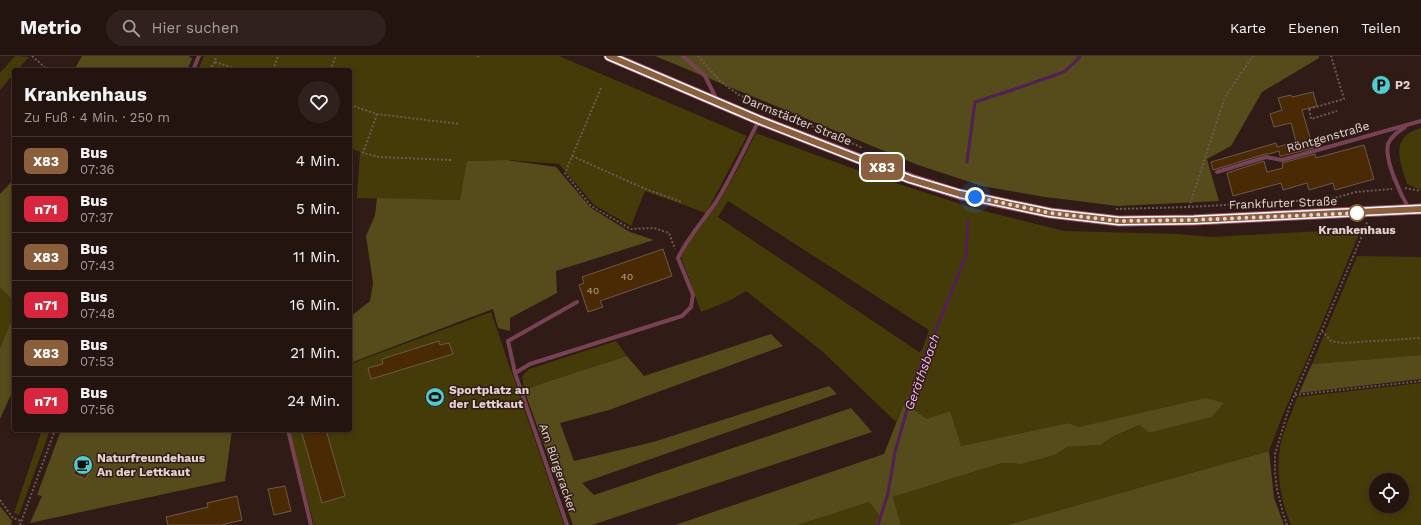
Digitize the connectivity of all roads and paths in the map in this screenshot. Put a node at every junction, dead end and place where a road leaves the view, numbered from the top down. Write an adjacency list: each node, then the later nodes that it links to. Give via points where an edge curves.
1 (32, 56): 12 (path)
2 (199, 56): 13 (lane)
3 (216, 56): 11 (path)
4 (278, 56): 16 (path)
5 (336, 56): 17 (path)
6 (609, 56): 19 (main road, Darmstädter Straße)
7 (683, 56): 19 (lane, via 705,76)
8 (698, 56): 27 (path, via 720,82 740,95)
9 (1253, 56): 34 (path, via 1225,97)
10 (1331, 56): 21 (path, via 1344,99 1308,109 1311,119)
11 (215, 62): 14 (path); 15 (path)
12 (46, 68)
13 (194, 68)
14 (210, 68)
15 (234, 68)
16 (274, 68)
17 (331, 68)
18 (601, 88): 28 (path)
19 (718, 102): 23 (main road, Darmstädter Straße)
20 (352, 106): 22 (path)
21 (1337, 111)
22 (377, 114): 25 (path); 29 (path, via 363,153 379,157)
23 (759, 120): 39 (main road, Darmstädter Straße, via 910,179 960,194 1050,213 1119,221); 40 (lane, via 721,193 685,243)
24 (1421, 121): 26 (lane, Röntgenstraße)
25 (460, 124)
26 (1407, 125): 30 (lane, Röntgenstraße, via 1282,160 1266,157); 31 (lane, via 1388,145 1389,160)
27 (867, 150)
28 (572, 156): 33 (path, via 643,188); 40 (path, via 565,174 591,206 631,229 654,228 669,233)
29 (452, 160)
30 (1217, 172)
31 (1398, 189): 32 (path); 34 (path, via 1356,192 1330,199); 37 (lane)
32 (1421, 191)
33 (682, 202)
34 (1189, 207): 35 (path)
35 (1110, 209)
36 (1421, 209): 37 (main road, Frankfurter Straße)
37 (1410, 210): 38 (main road, Frankfurter Straße)
38 (1370, 212): 39 (main road, Frankfurter Straße); 42 (path)
39 (1194, 220)
40 (678, 258): 44 (lane, via 692,295 691,307 682,316 530,364)
41 (577, 302): 44 (lane, Am Bürgeracker, via 508,341)
42 (1322, 331): 43 (path, via 1331,341 1343,343); 46 (path)
43 (1421, 338)
44 (515, 373): 53 (lane, Am Bürgeracker)
45 (1421, 381): 46 (path)
46 (1295, 395): 54 (path, via 1275,454 1277,489)
47 (54, 432): 50 (path)
48 (289, 432): 52 (lane)
49 (0, 500): 50 (path, via 13,518)
50 (21, 521): 51 (path)
51 (20, 525)
52 (312, 525)
53 (567, 525)
54 (1287, 525)

